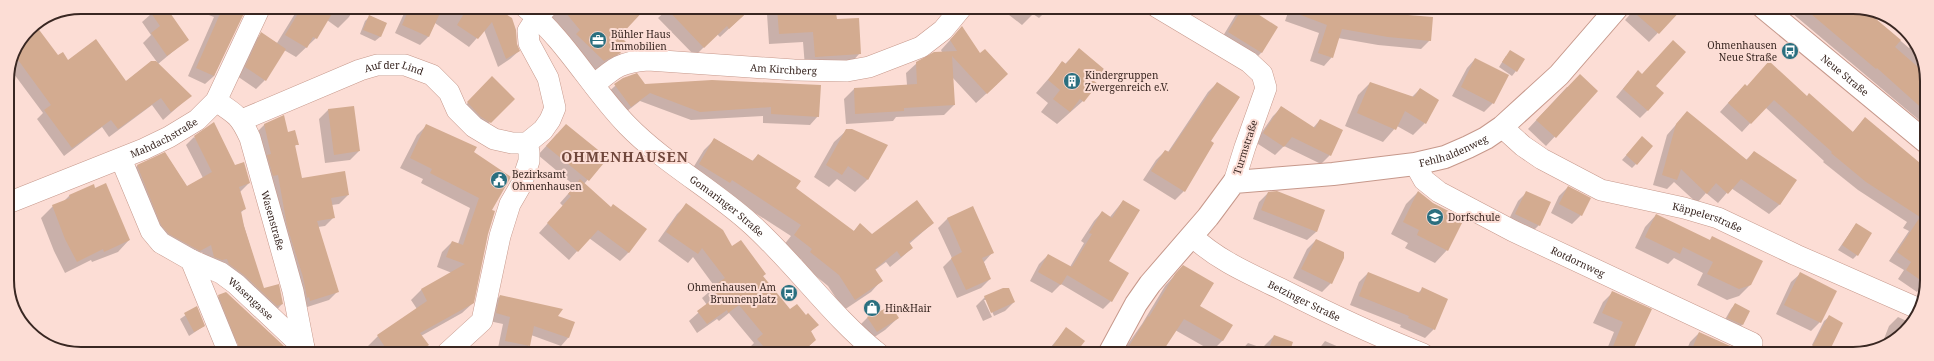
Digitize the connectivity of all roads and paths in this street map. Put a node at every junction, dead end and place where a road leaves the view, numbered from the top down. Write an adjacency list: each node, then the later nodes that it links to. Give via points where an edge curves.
1 (257, 14): 9 (street, Mahdachstraße)
2 (534, 14): 13 (street, via 528,31 528,43 548,78 555,108 543,130)
3 (539, 14): 8 (street, Gomaringer Straße)
4 (956, 14): 8 (street, Am Kirchberg, via 943,30 921,47 894,58 847,71 648,60 625,63 612,69)
5 (1169, 14): 16 (street, Turmstraße, via 1249,62 1262,74 1266,88)
6 (1612, 14): 11 (street, Fehlhaldenweg, via 1559,75)
7 (1771, 14): 12 (street, Neue Straße)
8 (594, 85): 26 (street, Gomaringer Straße, via 611,107 661,157 714,193 763,234 837,316)
9 (216, 101): 10 (street); 14 (street, Mahdachstraße, via 208,111 186,128)
10 (242, 120): 13 (street, Auf der Lind, via 360,70 377,65 405,65 432,75 449,92 457,110 474,127 494,139); 24 (street, Wasenstraße, via 258,162 293,291)
11 (1502, 127): 15 (street, Fehlhaldenweg, via 1486,138 1445,157); 20 (street, Käppelerstraße, via 1542,159 1601,190 1718,218 1790,253)
12 (1920, 137)
13 (527, 143): 25 (street, via 529,161 521,185 510,204 500,236 482,321)
14 (121, 159): 17 (street, Mahdachstraße); 19 (street, Wasengasse, via 151,231 161,244)
15 (1415, 164): 16 (street, Fehlhaldenweg); 21 (street, Rotdornweg, via 1424,180 1439,192 1513,231)
16 (1234, 182): 18 (street, Turmstraße)
17 (14, 197)
18 (1192, 236): 27 (street, Turmstraße, via 1145,291); 28 (street, Betzinger Straße, via 1210,252 1235,267 1337,317)
19 (191, 260): 22 (street); 23 (street, Wasengasse, via 221,273 236,284)
20 (1914, 307)
21 (1752, 343)
22 (227, 347)
23 (300, 347)
24 (303, 347)
25 (454, 347)
26 (871, 347)
27 (1113, 347)
28 (1407, 347)

